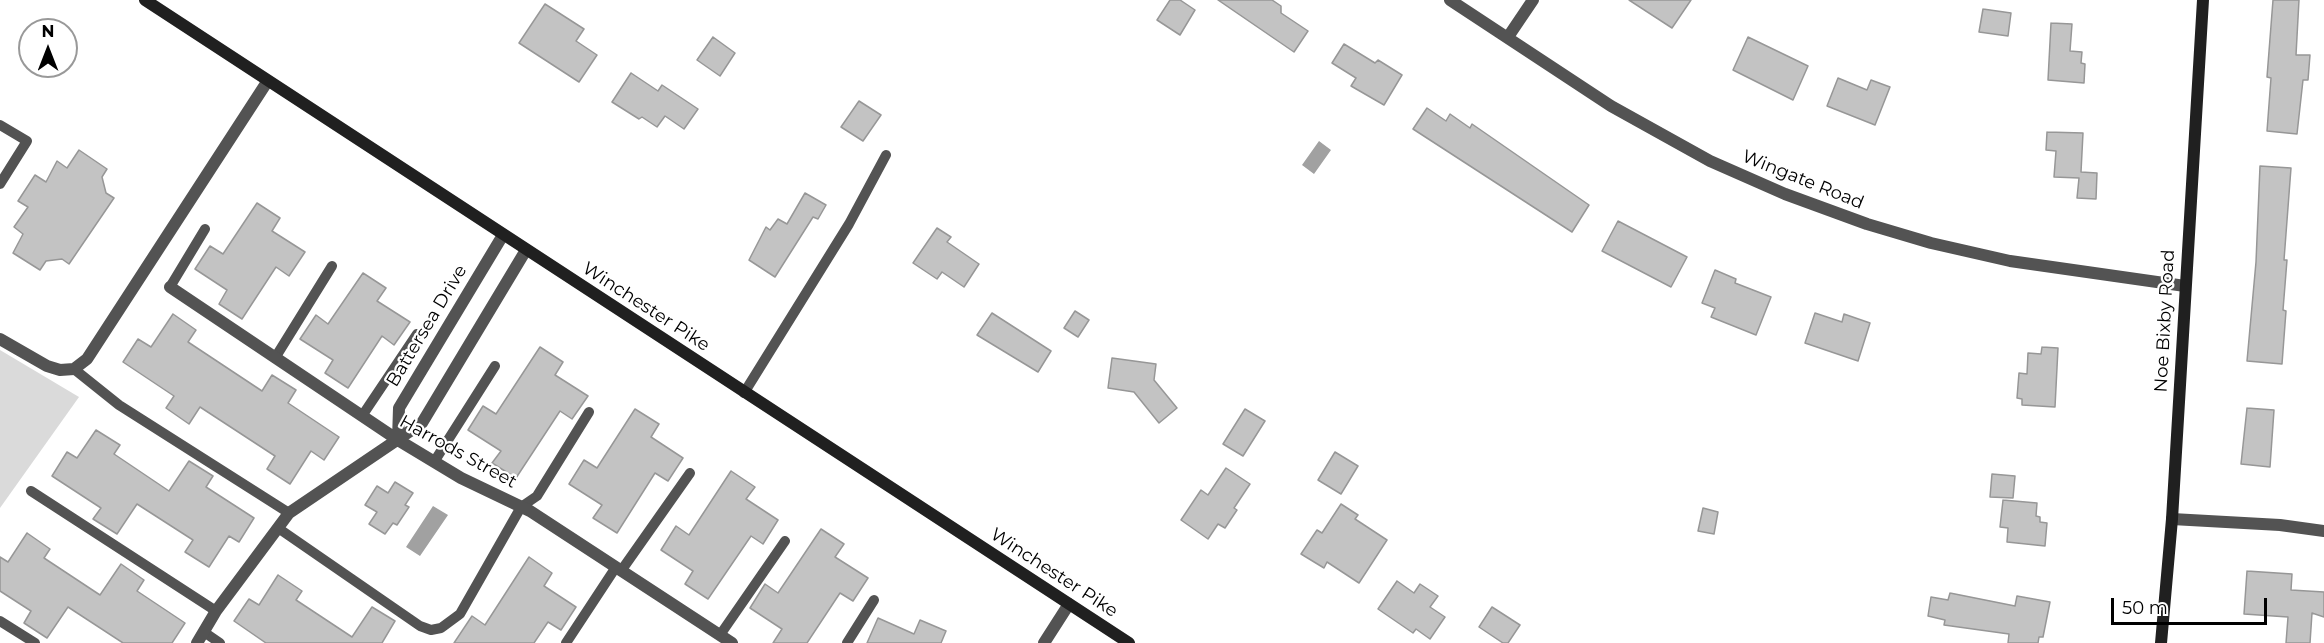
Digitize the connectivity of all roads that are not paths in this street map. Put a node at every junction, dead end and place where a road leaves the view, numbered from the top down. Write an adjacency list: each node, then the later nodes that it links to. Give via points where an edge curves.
1 (145, 0): 6 (main road, Winchester Pike)
2 (1450, 0): 5 (street, Wingate Road)
3 (1533, 0): 5 (street)
4 (2204, 0): 14 (main road, Noe Bixby Road)
5 (1508, 37): 14 (street, Wingate Road, via 1611,106 1710,161 1810,204 1931,243 2010,261)
6 (267, 82): 11 (main road, Winchester Pike); 20 (street, via 87,359)
7 (0, 125): 9 (lane, via 27,141)
8 (886, 155): 21 (lane, via 849,224)
9 (0, 184)
10 (205, 229): 15 (lane)
11 (503, 235): 12 (main road, Winchester Pike); 24 (street, Battersea Drive, via 399,408)
12 (526, 250): 21 (main road, Winchester Pike); 24 (street, via 423,423)
13 (332, 266): 18 (lane)
14 (2185, 286): 30 (main road, Noe Bixby Road)
15 (170, 287): 18 (street, Harrods Street)
16 (417, 334): 23 (lane)
17 (0, 339): 20 (street, via 47,366)
18 (275, 358): 23 (street, Harrods Street)
19 (495, 366): 25 (lane)
20 (74, 369): 29 (lane, via 118,405)
21 (744, 393): 36 (main road, Winchester Pike)
22 (589, 412): 28 (lane, via 537,496)
23 (362, 416): 24 (street, Harrods Street)
24 (398, 440): 25 (street, Harrods Street); 29 (street)
25 (434, 462): 28 (street, Harrods Street)
26 (690, 473): 34 (lane)
27 (31, 491): 37 (lane)
28 (521, 507): 31 (lane, via 460,614 441,628 431,630); 34 (street, Harrods Street)
29 (289, 513): 31 (street)
30 (2172, 519): 32 (street); 48 (main road, Noe Bixby Road)
31 (278, 528): 37 (street)
32 (2324, 531)
33 (784, 541): 39 (lane)
34 (619, 569): 39 (street, Harrods Street); 43 (lane)
35 (874, 600): 45 (lane)
36 (1069, 604): 46 (street); 47 (main road, Winchester Pike)
37 (216, 611): 40 (street)
38 (0, 621): 41 (lane)
39 (720, 635): 44 (street, Harrods Street)
40 (200, 638): 42 (lane)
41 (35, 643)
42 (220, 643)
43 (566, 643)
44 (732, 643)
45 (847, 643)
46 (1044, 643)
47 (1129, 643)
48 (2161, 643)

